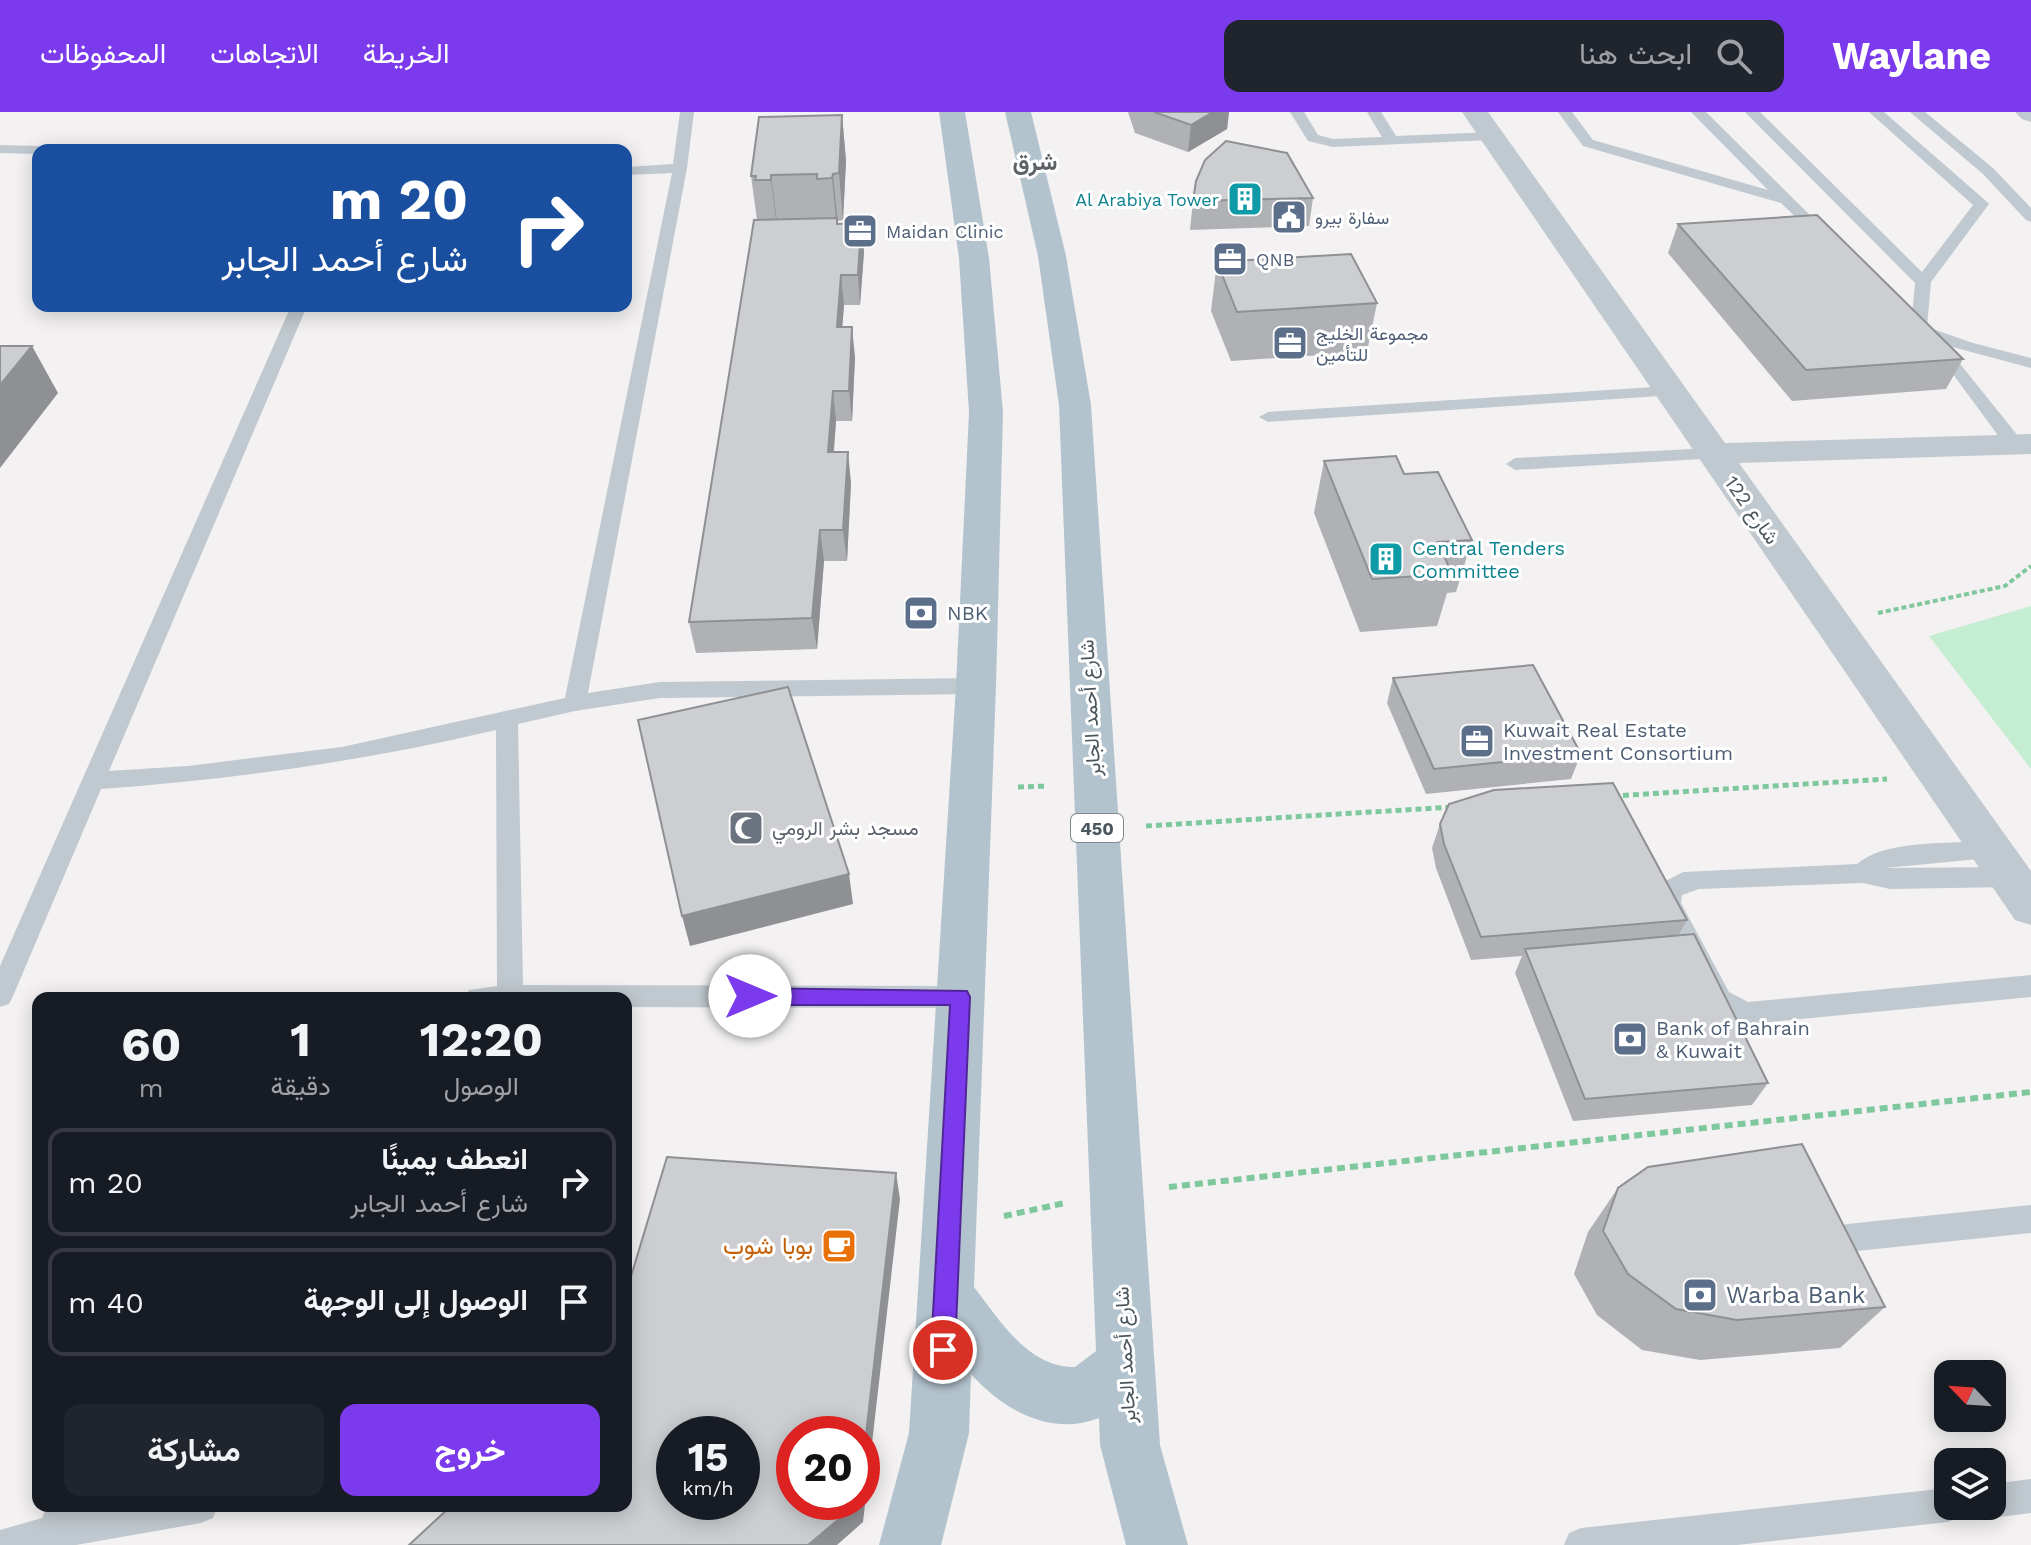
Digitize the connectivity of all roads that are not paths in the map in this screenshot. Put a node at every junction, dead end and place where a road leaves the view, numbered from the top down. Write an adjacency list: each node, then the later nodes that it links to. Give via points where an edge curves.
1 (687, 112): 16 (lane)
2 (952, 112): 30 (main road, via 984,361)
3 (1018, 112): 43 (main road, شارع أحمد الجابر / 450, via 1052,256 1075,405)
4 (1297, 112): 13 (lane, via 1308,133 1322,141)
5 (1374, 112): 13 (lane)
6 (1475, 112): 12 (street, شارع 122)
7 (1565, 112): 18 (lane, via 1588,143)
8 (1698, 112): 18 (lane)
9 (1752, 112): 21 (lane)
10 (1876, 112): 21 (lane, via 1981,204)
11 (1917, 112): 19 (lane, via 1988,171)
12 (1492, 136): 13 (lane); 25 (street, شارع 122)
13 (1392, 141)
14 (0, 148): 15 (lane)
15 (32, 150)
16 (680, 168): 17 (lane); 31 (lane)
17 (632, 171)
18 (1784, 199): 20 (lane)
19 (2031, 217)
20 (1841, 253)
21 (1923, 282): 23 (lane)
22 (296, 312): 33 (lane)
23 (1914, 323): 24 (lane, via 1967,347); 27 (lane)
24 (2031, 363)
25 (1669, 391): 26 (lane); 28 (street, شارع 122)
26 (1268, 417)
27 (2023, 445): 28 (street)
28 (1712, 454): 29 (lane); 34 (street, شارع 122)
29 (1515, 464)
30 (976, 686): 31 (lane, via 660,690); 39 (main road)
31 (575, 703): 32 (lane)
32 (507, 719): 33 (lane, via 342,755); 36 (lane)
33 (96, 781): 37 (lane)
34 (2010, 878): 35 (lane, via 1890,879 1863,873 1699,879 1671,890 1668,903 1720,1000 1748,1013)
35 (2031, 986)
36 (510, 992)
37 (0, 996)
38 (632, 997): 39 (lane)
39 (960, 997): 42 (main road)
40 (2031, 1219): 41 (lane)
41 (1847, 1238)
42 (946, 1295): 43 (main road, via 996,1363 1044,1393 1081,1396); 50 (main road, via 939,1433)
43 (1126, 1364): 51 (main road, شارع أحمد الجابر / 450, via 1130,1445)
44 (2031, 1496): 45 (lane)
45 (2006, 1499)
46 (1934, 1507): 52 (lane)
47 (135, 1512): 48 (lane)
48 (59, 1519): 49 (lane)
49 (6, 1545)
50 (910, 1545)
51 (1157, 1545)
52 (1581, 1545)

